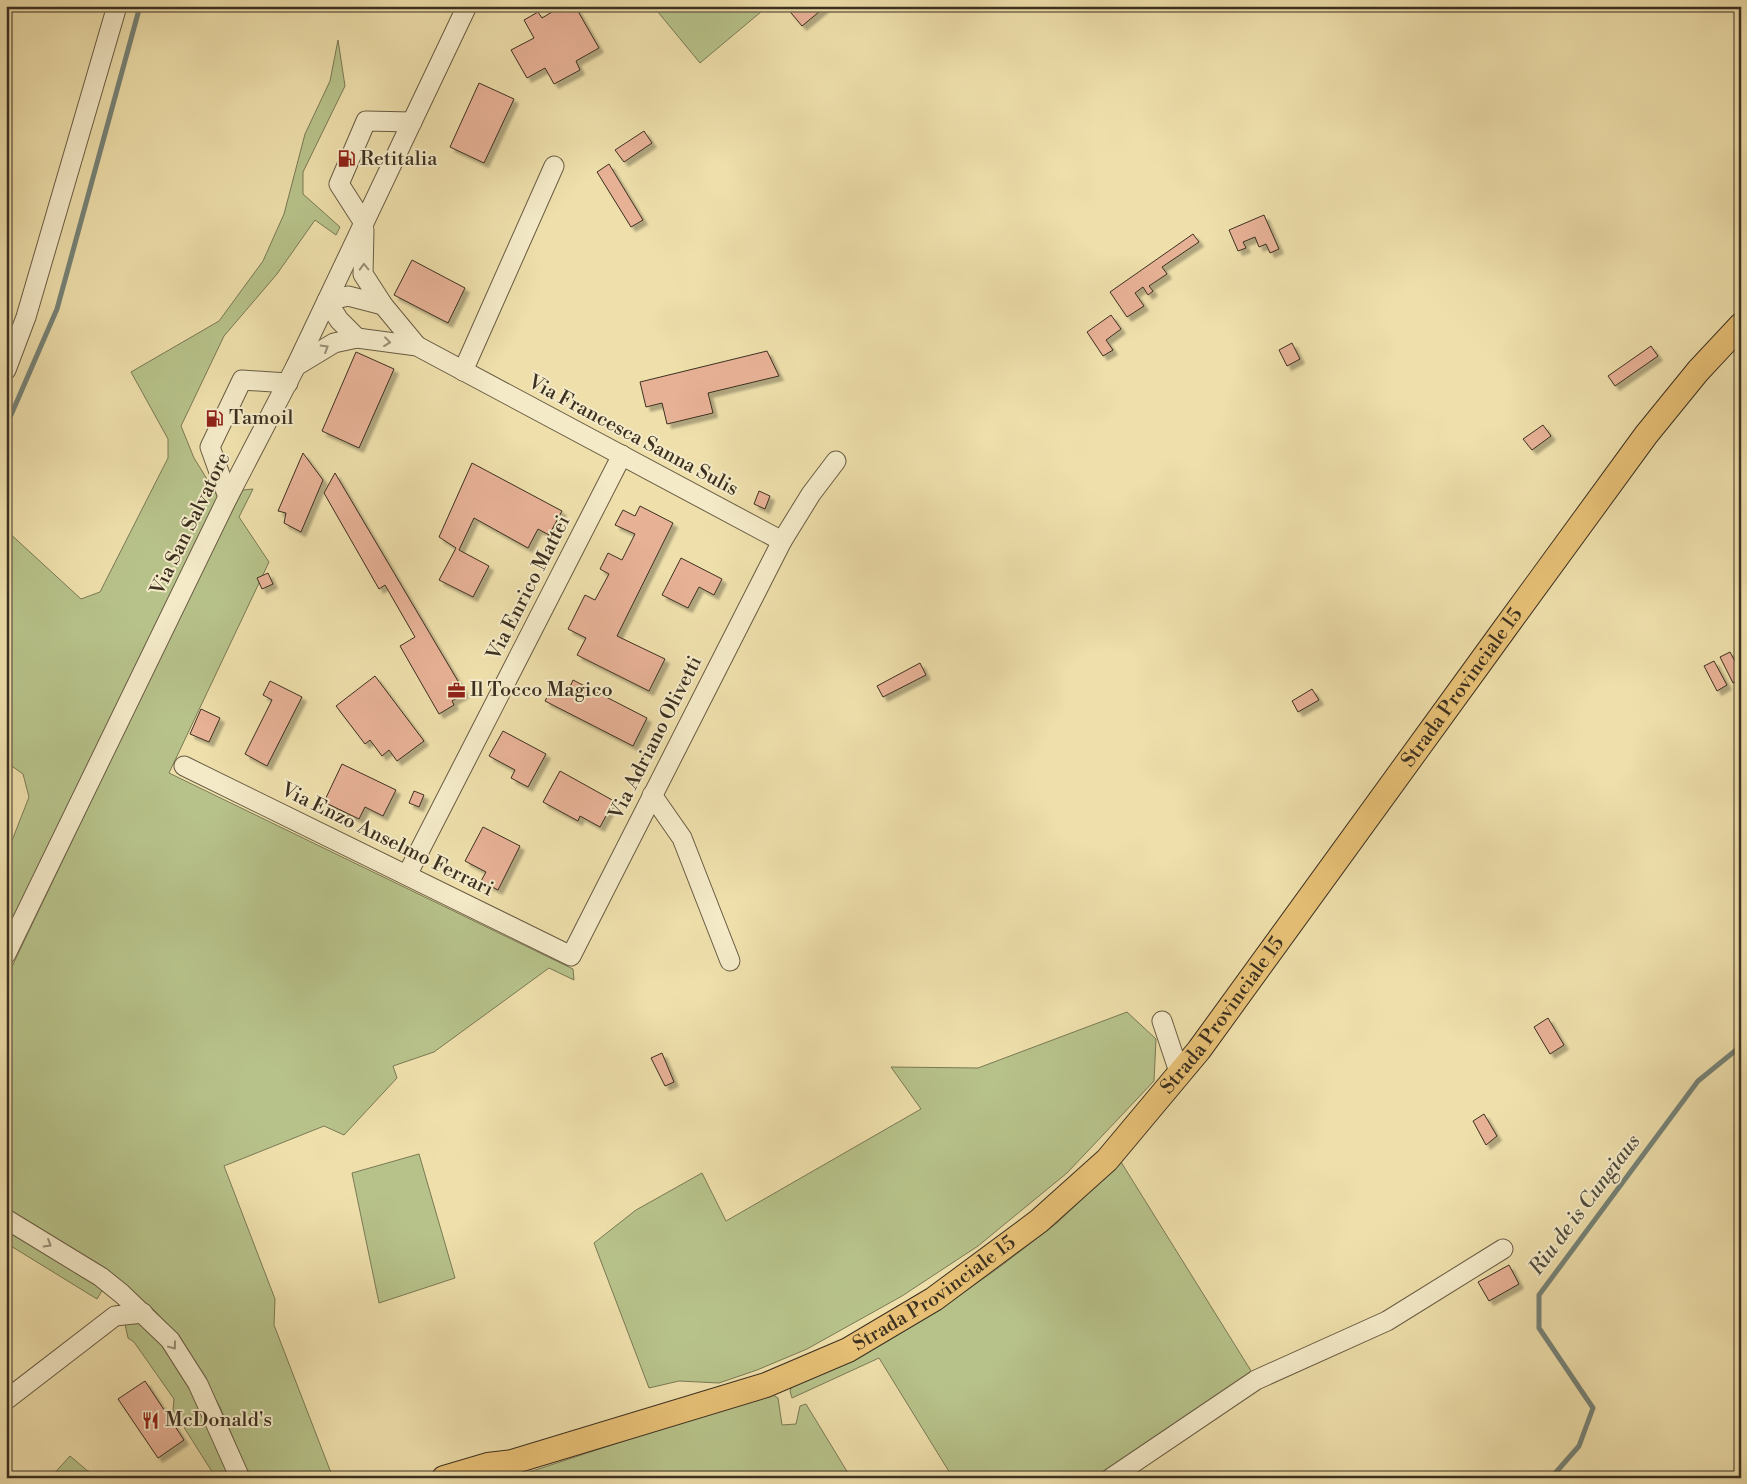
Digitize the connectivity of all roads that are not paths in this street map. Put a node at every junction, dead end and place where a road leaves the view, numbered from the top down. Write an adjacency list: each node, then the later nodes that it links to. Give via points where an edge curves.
1 (117, 6): 12 (street, via 26,317)
2 (467, 6): 3 (street, Via San Salvatore)
3 (412, 122): 5 (street, Via San Salvatore); 5 (street, via 366,121 339,184)
4 (554, 166): 13 (street)
5 (364, 223): 6 (street, Via San Salvatore); 7 (street, Via Francesca Sanna Sulis, one-way to 5, via 363,274)
6 (327, 301): 7 (street, via 348,296); 9 (street, via 339,320); 11 (street, Via San Salvatore)
7 (383, 305): 10 (street, Via Francesca Sanna Sulis)
8 (1741, 325): 26 (main road, Strada Provinciale 15, via 1698,371 1643,440)
9 (357, 338): 10 (street, Via Francesca Sanna Sulis, one-way to 10); 11 (street, Via Francesca Sanna Sulis, one-way to 9, via 334,343)
10 (417, 346): 13 (street, Via Francesca Sanna Sulis)
11 (296, 366): 14 (street, Via San Salvatore)
12 (6, 370)
13 (464, 371): 15 (street, Via Francesca Sanna Sulis)
14 (288, 383): 17 (street, Via San Salvatore); 17 (street, via 242,380 210,448)
15 (622, 455): 18 (street, Via Francesca Sanna Sulis); 21 (street, Via Enrico Mattei)
16 (836, 461): 18 (street, Via Adriano Olivetti)
17 (228, 498): 22 (street, Via San Salvatore)
18 (782, 541): 20 (street, Via Adriano Olivetti)
19 (184, 766): 21 (street, Via Enzo Anselmo Ferrari)
20 (652, 795): 23 (street, Via Adriano Olivetti); 24 (street, via 682,838)
21 (407, 875): 23 (street, Via Enzo Anselmo Ferrari)
22 (6, 954)
23 (571, 956)
24 (730, 961)
25 (1162, 1021): 26 (street)
26 (1180, 1074): 33 (main road, Strada Provinciale 15, via 1107,1160 1039,1221 934,1299 848,1350 766,1386)
27 (6, 1219): 29 (street, one-way to 29)
28 (1503, 1249): 37 (street, via 1387,1321 1256,1380)
29 (116, 1289): 30 (street); 31 (street)
30 (143, 1314): 31 (street); 34 (street, one-way to 34, via 170,1340 198,1384)
31 (115, 1316): 32 (street)
32 (6, 1400)
33 (512, 1462): 35 (main road, Strada Provinciale 15, via 488,1465); 36 (main road, Strada Provinciale 15)
34 (240, 1478)
35 (444, 1478)
36 (480, 1478)
37 (1112, 1478)

